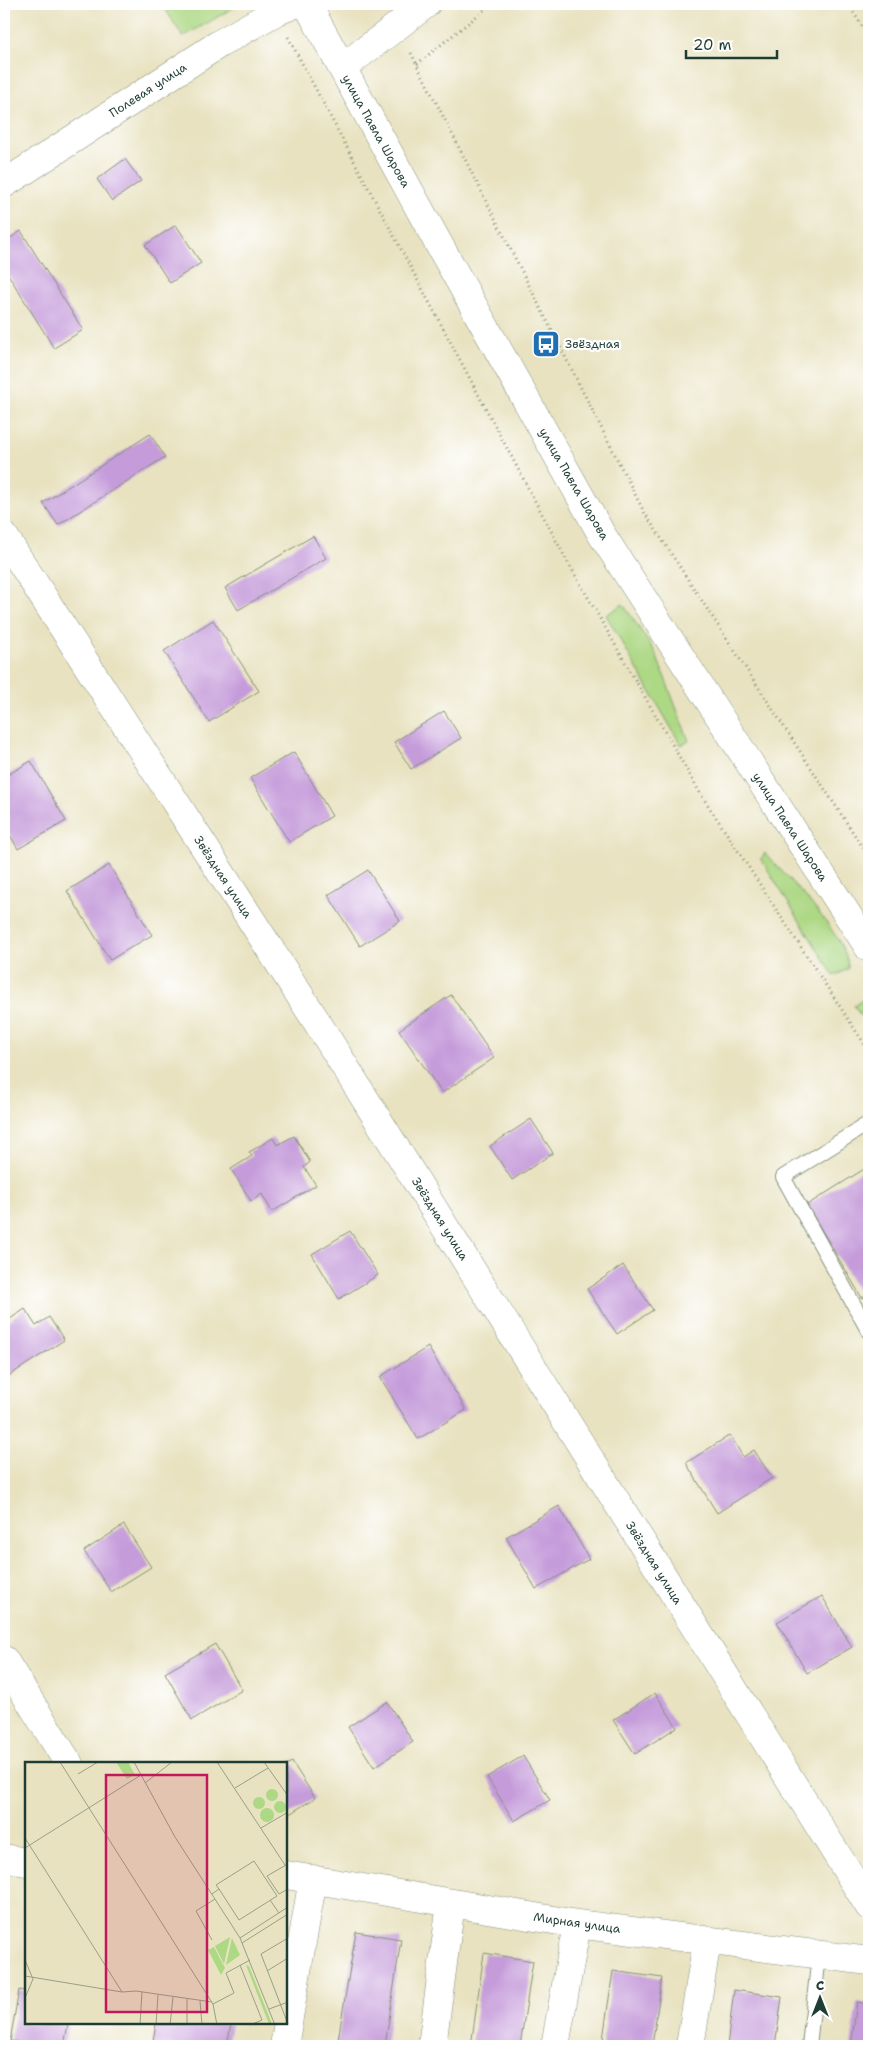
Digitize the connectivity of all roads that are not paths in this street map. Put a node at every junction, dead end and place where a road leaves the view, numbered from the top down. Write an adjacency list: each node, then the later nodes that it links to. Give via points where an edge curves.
1 (306, 4): 4 (street, улица Павла Шарова)
2 (426, 4): 4 (street)
3 (285, 8): 5 (street, Полевая улица, via 219,44)
4 (342, 68): 7 (street, улица Павла Шарова, via 602,535)
5 (4, 184)
6 (4, 536): 17 (street, Звёздная улица, via 316,1022)
7 (869, 948)
8 (869, 1123): 9 (lane, via 783,1177)
9 (869, 1332)
10 (4, 1660): 11 (street)
11 (68, 1762)
12 (4, 1858): 13 (street)
13 (25, 1862)
14 (288, 1875): 15 (street, Мирная улица)
15 (313, 1879): 16 (street, Мирная улица); 22 (street)
16 (451, 1903): 18 (street, Мирная улица); 25 (street)
17 (869, 1906)
18 (577, 1924): 19 (street, Мирная улица); 26 (street)
19 (707, 1941): 20 (street, Мирная улица); 27 (street)
20 (819, 1956): 21 (street, Мирная улица); 28 (lane)
21 (869, 1961)
22 (288, 2023)
23 (288, 2025): 24 (street)
24 (284, 2046)
25 (432, 2046)
26 (555, 2046)
27 (690, 2046)
28 (809, 2046)

